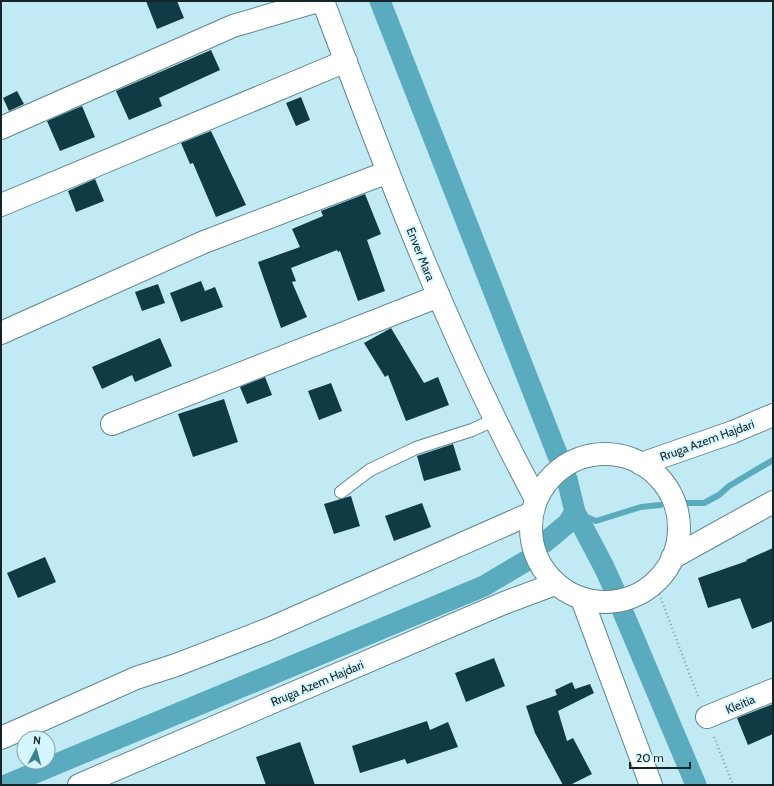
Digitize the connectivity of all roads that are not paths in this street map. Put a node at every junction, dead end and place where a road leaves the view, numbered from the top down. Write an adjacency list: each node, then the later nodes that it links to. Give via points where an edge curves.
1 (318, 1): 4 (street, via 233,26)
2 (323, 1): 3 (street, Enver Mara)
3 (346, 61): 5 (street, Enver Mara); 6 (street)
4 (1, 128)
5 (388, 172): 7 (street, Enver Mara); 8 (street, via 204,242)
6 (1, 205)
7 (439, 296): 10 (street, Enver Mara); 11 (street)
8 (1, 333)
9 (773, 415): 12 (street, Rruga Azem Hajdari, via 733,432)
10 (496, 419): 13 (lane, via 472,430 416,448 370,470); 15 (street, Enver Mara)
11 (112, 424)
12 (641, 464): 15 (street, Rruga Azem Hajdari, via 612,455 581,458 567,465 544,485); 16 (street, Rruga Azem Hajdari, via 654,473 664,485 677,512 679,528)
13 (341, 492)
14 (773, 502): 16 (street, Rruga Azem Hajdari)
15 (534, 506): 17 (street, Rruga Azem Hajdari, via 532,544 537,559); 21 (street, via 269,629 136,678)
16 (672, 558): 18 (street, Rruga Azem Hajdari, via 665,571 642,592 613,602 597,602)
17 (556, 584): 18 (street, Rruga Azem Hajdari); 23 (street, Rruga Azem Hajdari, via 504,603)
18 (582, 598): 22 (street)
19 (773, 690): 20 (street, Kleitia)
20 (707, 717)
21 (1, 738)
22 (647, 784)
23 (79, 785)

